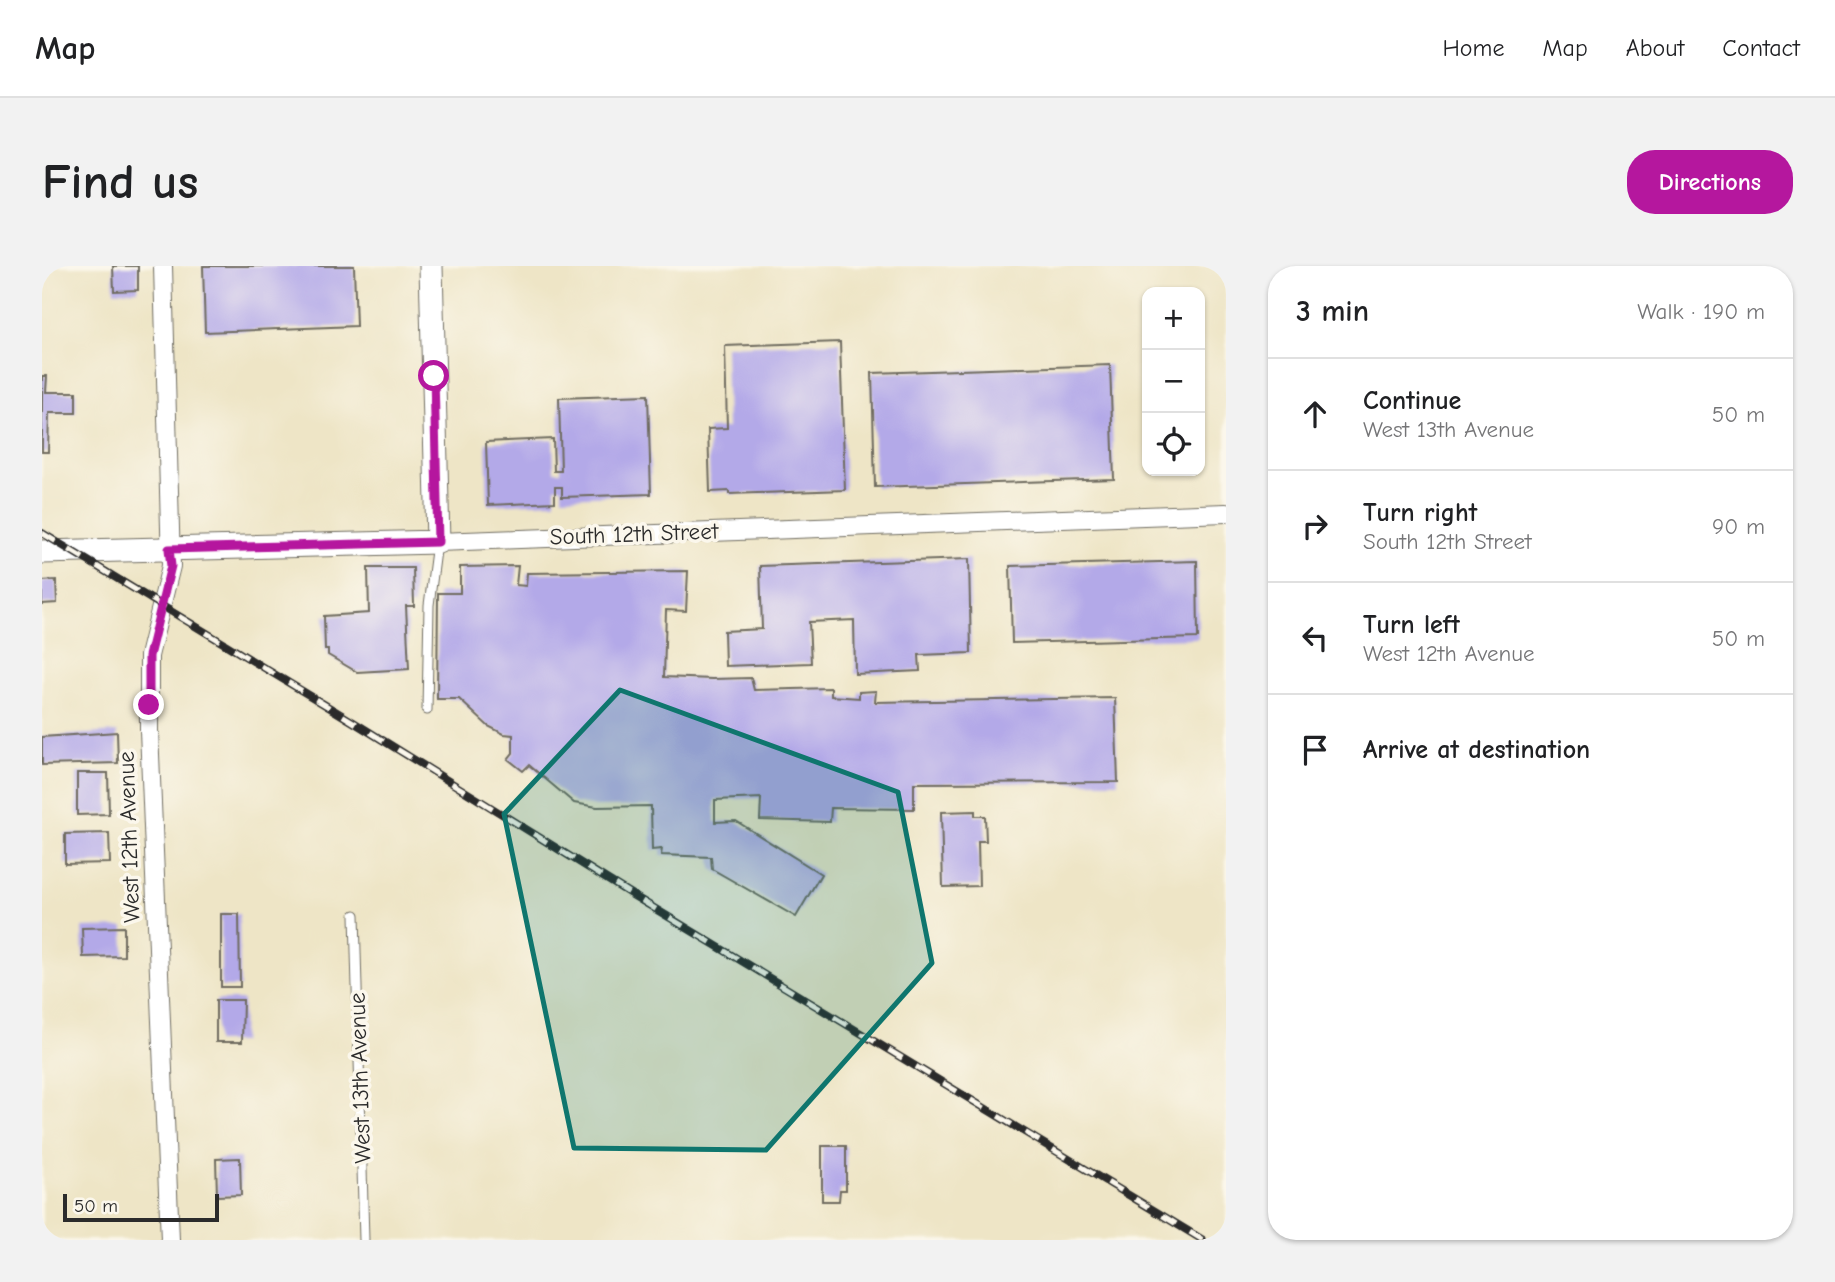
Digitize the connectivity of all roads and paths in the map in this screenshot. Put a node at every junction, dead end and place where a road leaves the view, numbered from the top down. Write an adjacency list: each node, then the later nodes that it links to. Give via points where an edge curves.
1 (163, 266): 5 (street, West 12th Avenue)
2 (432, 266): 4 (street)
3 (1226, 513): 4 (street, South 12th Street)
4 (438, 542): 5 (street, South 12th Street); 7 (lane, via 429,605)
5 (169, 549): 6 (street, South 12th Street); 9 (street, West 12th Avenue, via 171,566 149,656 149,730)
6 (42, 552)
7 (427, 710)
8 (355, 915): 10 (lane, West 13th Avenue)
9 (170, 1240)
10 (365, 1240)

